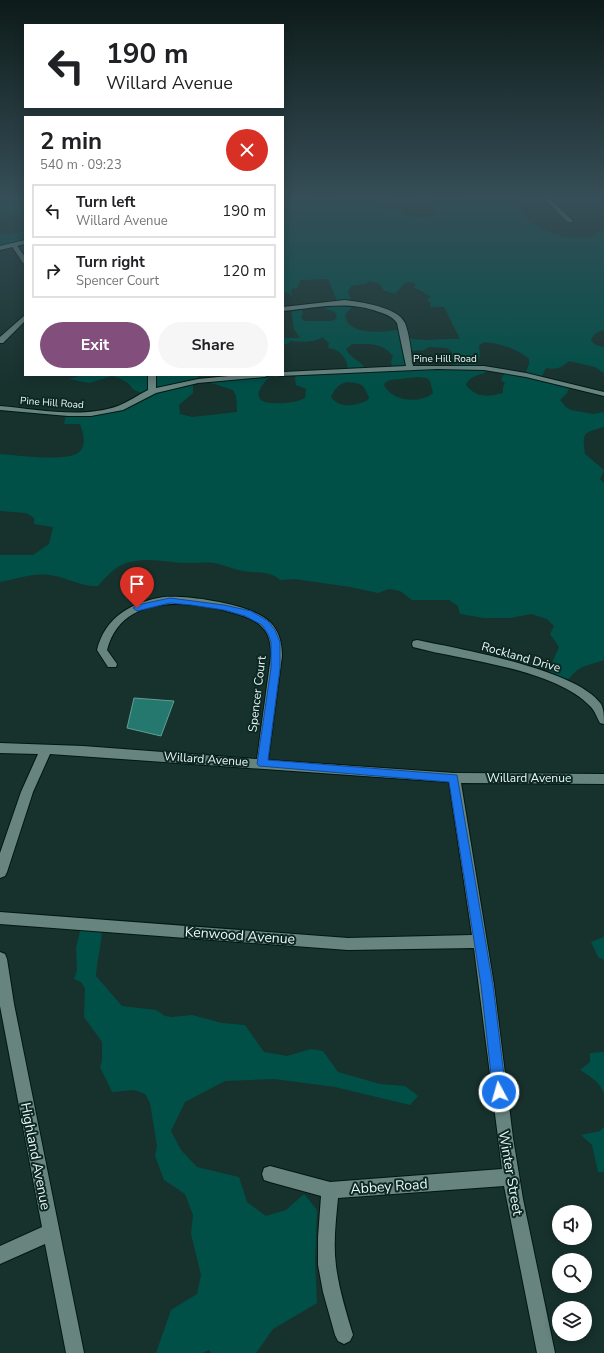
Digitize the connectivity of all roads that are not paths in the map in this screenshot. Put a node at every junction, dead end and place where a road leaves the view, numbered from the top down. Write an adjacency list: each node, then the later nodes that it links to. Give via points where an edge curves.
1 (284, 309): 4 (street, via 348,301 392,314 401,323)
2 (24, 318): 3 (street)
3 (0, 341)
4 (410, 368): 5 (street, Pine Hill Road); 9 (street, Pine Hill Road, via 484,368 526,375)
5 (284, 374)
6 (152, 376): 8 (street)
7 (255, 376): 8 (street, Pine Hill Road, via 198,382)
8 (152, 392): 10 (street, Pine Hill Road, via 120,408 91,414)
9 (604, 394)
10 (0, 408)
11 (416, 644): 13 (street, Rockland Drive, via 504,665 567,684 595,704)
12 (112, 664): 16 (street, Spencer Court, via 102,650 110,628 123,615 154,603 170,600 224,607 248,613 265,623 276,642)
13 (604, 720)
14 (0, 748): 15 (street, Willard Avenue)
15 (46, 750): 16 (street, Willard Avenue); 19 (street, via 27,792)
16 (262, 764): 17 (street, Willard Avenue)
17 (454, 778): 18 (street, Willard Avenue); 21 (street, Winter Street)
18 (604, 779)
19 (0, 872)
20 (0, 918): 21 (street, Kenwood Avenue, via 348,944)
21 (479, 941): 24 (street, Winter Street, via 487,985 504,1138)
22 (0, 958): 26 (street, Highland Avenue, via 6,1004)
23 (270, 1174): 25 (street, Abbey Road)
24 (511, 1177): 25 (street, Abbey Road); 30 (street, Winter Street)
25 (330, 1190): 28 (street, via 327,1264 332,1294)
26 (51, 1232): 27 (street); 29 (street, Highland Avenue)
27 (0, 1255)
28 (344, 1335)
29 (75, 1353)
30 (546, 1353)

